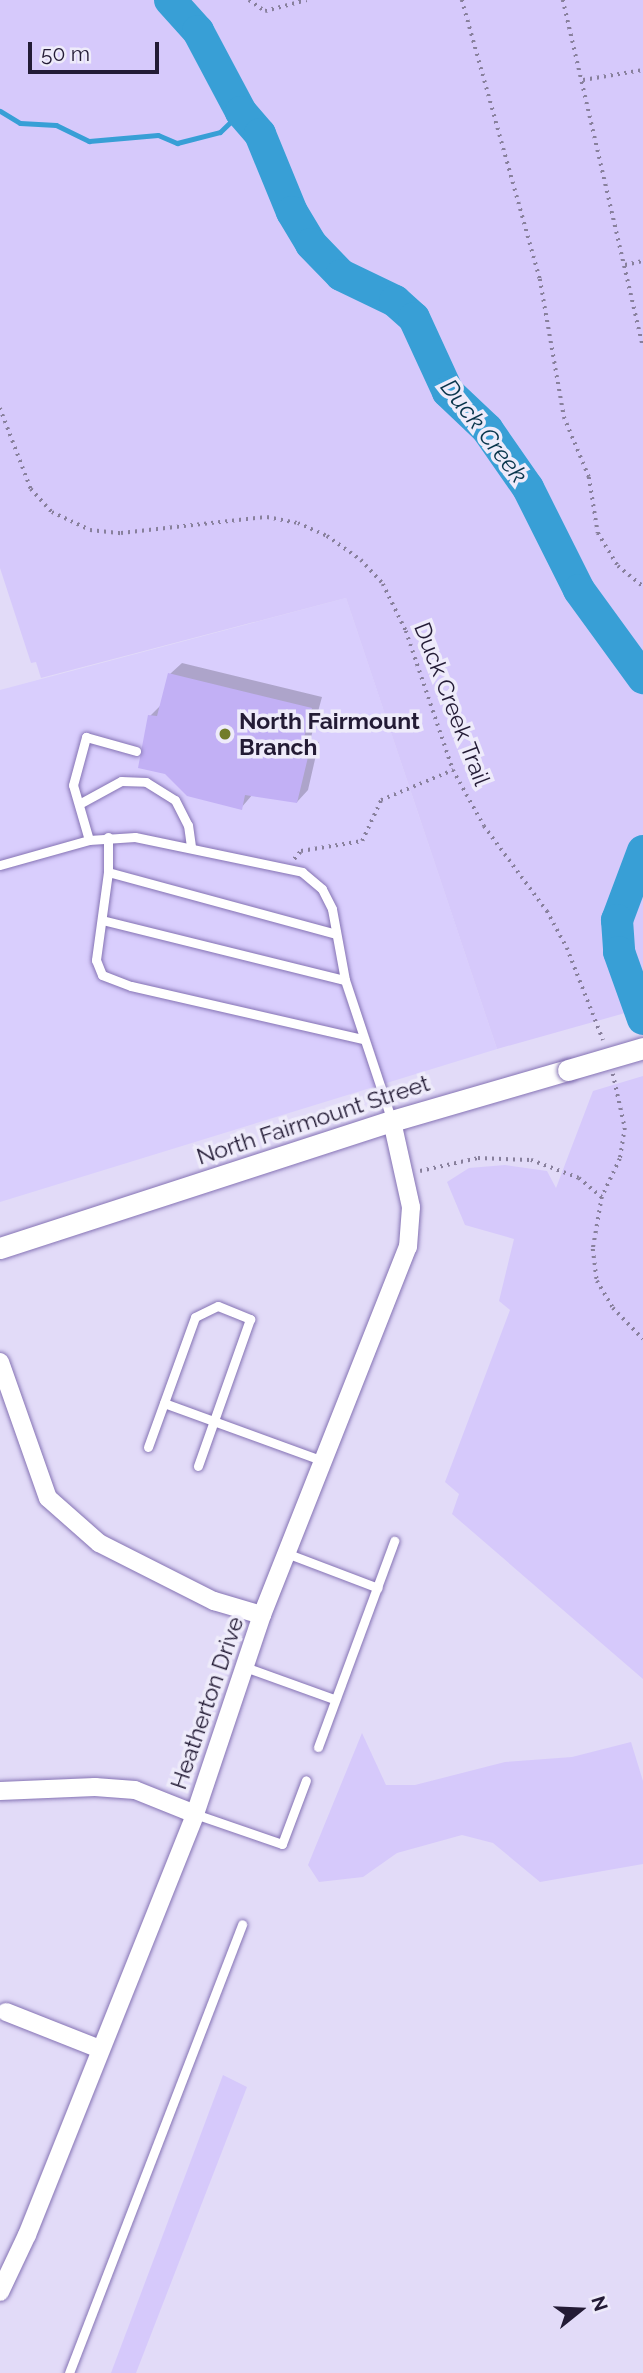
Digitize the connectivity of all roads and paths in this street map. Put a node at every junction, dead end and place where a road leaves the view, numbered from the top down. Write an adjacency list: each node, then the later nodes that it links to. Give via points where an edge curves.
1 (248, 0): 2 (path, via 265,11)
2 (307, 0)
3 (462, 0): 11 (path, via 540,279 564,417 589,477 598,533 618,566)
4 (563, 0): 6 (path)
5 (643, 70): 6 (path)
6 (583, 80): 8 (path)
7 (643, 261): 8 (path)
8 (625, 265): 9 (path)
9 (643, 346)
10 (0, 408): 13 (path, Duck Creek Trail, via 31,489 52,512 90,530 121,533 267,517 298,523 327,536 361,560 383,584 406,631)
11 (643, 586)
12 (136, 751): 14 (lane, via 86,737 74,785)
13 (453, 770): 19 (path, via 381,800 362,841 300,851); 26 (path, Duck Creek Trail, via 484,826 552,920)
14 (79, 804): 16 (lane); 17 (lane, via 121,781 146,782 175,800 188,825)
15 (108, 837): 16 (lane); 17 (lane); 20 (lane)
16 (89, 840): 18 (lane)
17 (191, 846): 19 (lane)
18 (0, 865)
19 (289, 866): 22 (lane, via 322,889 332,909)
20 (108, 872): 21 (lane); 22 (lane)
21 (102, 920): 23 (lane); 24 (lane, via 96,960 103,975 131,986)
22 (336, 934): 23 (lane)
23 (345, 980): 24 (lane)
24 (363, 1039): 28 (lane)
25 (643, 1048): 28 (street, North Fairmount Street, bridge)
26 (606, 1050)
27 (609, 1061): 30 (path, via 625,1128 620,1159)
28 (392, 1121): 29 (street, Heatherton Drive); 31 (street, North Fairmount Street)
29 (405, 1175): 30 (path, via 500,1156 555,1167); 37 (street, Heatherton Drive, via 411,1207 408,1247)
30 (602, 1197): 32 (path, via 593,1249 597,1281 613,1308)
31 (0, 1248)
32 (643, 1339)
33 (0, 1362): 42 (street, via 48,1498 99,1543 214,1601)
34 (164, 1403): 35 (lane); 35 (lane, via 195,1317 218,1306 250,1319); 36 (lane)
35 (214, 1422): 37 (lane); 38 (lane)
36 (148, 1447)
37 (321, 1460): 40 (street, Heatherton Drive)
38 (198, 1466)
39 (394, 1541): 41 (lane)
40 (286, 1553): 41 (lane); 42 (street, Heatherton Drive)
41 (378, 1588): 44 (lane)
42 (262, 1615): 43 (street, Heatherton Drive)
43 (245, 1667): 44 (lane); 48 (street, Heatherton Drive)
44 (334, 1699): 45 (lane)
45 (318, 1747)
46 (306, 1780): 48 (lane, via 282,1844)
47 (0, 1791): 48 (street, via 135,1790)
48 (195, 1814): 51 (street, Heatherton Drive)
49 (242, 1924): 53 (lane)
50 (6, 2012): 51 (street)
51 (100, 2049): 52 (street, Heatherton Drive)
52 (0, 2292)
53 (69, 2373)

